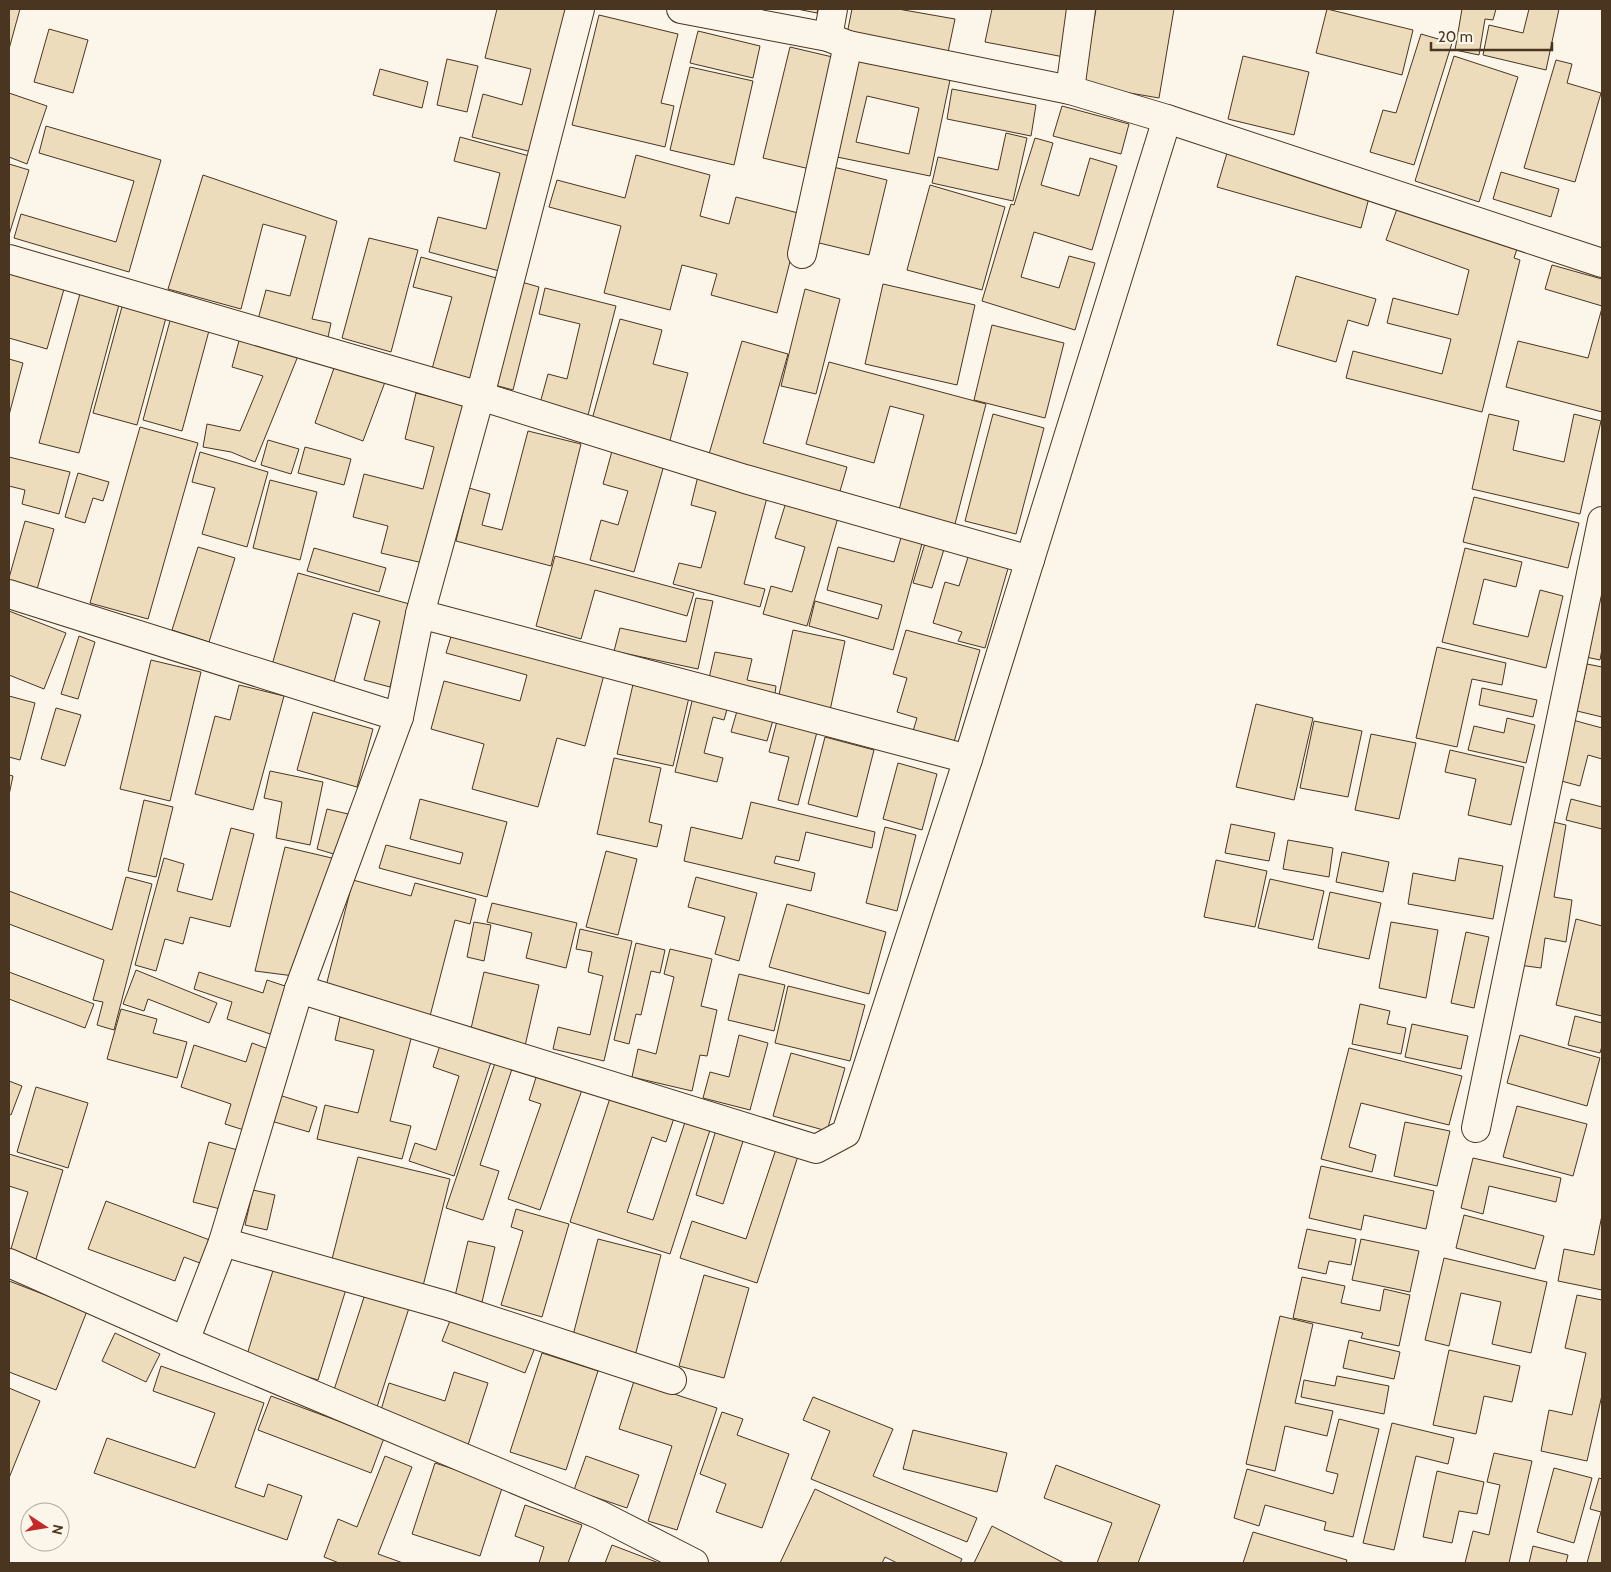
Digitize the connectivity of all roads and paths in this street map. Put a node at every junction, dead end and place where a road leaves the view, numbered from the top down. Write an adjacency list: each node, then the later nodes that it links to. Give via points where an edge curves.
1 (580, 9): 11 (street)
2 (681, 9): 5 (street)
3 (833, 9): 5 (street)
4 (1081, 9): 6 (street)
5 (838, 41): 6 (street); 8 (street)
6 (1070, 90): 7 (street)
7 (1167, 118): 10 (street); 13 (street)
8 (802, 254)
9 (9, 259): 11 (street)
10 (1602, 263)
11 (480, 396): 13 (street, via 745,478); 15 (street)
12 (1602, 521): 19 (street)
13 (1030, 560): 17 (street)
14 (9, 594): 16 (street)
15 (420, 614): 16 (street); 17 (street)
16 (399, 717): 18 (street)
17 (968, 759): 18 (street, via 846,1134 816,1149)
18 (298, 989): 20 (street)
19 (1476, 1128)
20 (223, 1242): 22 (street); 23 (street, via 445,1305)
21 (9, 1263): 22 (street)
22 (185, 1341): 24 (street, via 600,1515)
23 (672, 1380)
24 (694, 1563)

